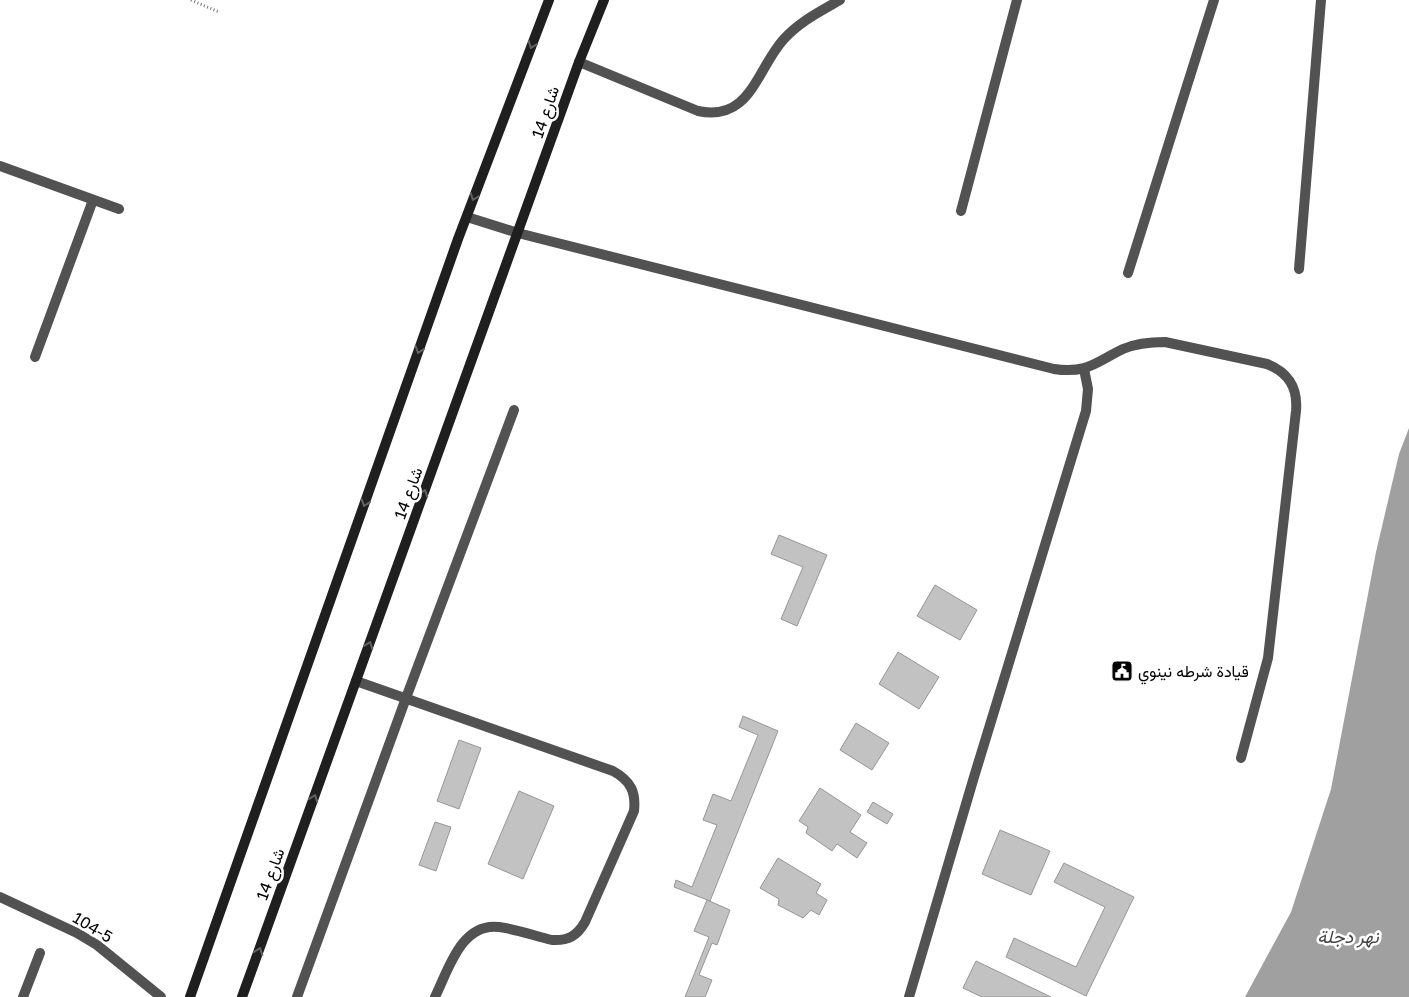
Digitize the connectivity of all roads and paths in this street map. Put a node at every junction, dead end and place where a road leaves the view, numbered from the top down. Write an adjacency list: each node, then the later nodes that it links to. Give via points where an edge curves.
1 (190, 0): 8 (path)
2 (549, 0): 14 (street, one-way to 14)
3 (604, 0): 9 (street, شارع 14)
4 (840, 0): 9 (street, via 790,32 748,94 732,109 721,113 698,111)
5 (1017, 0): 13 (street)
6 (1214, 0): 17 (street)
7 (1321, 0): 16 (street)
8 (219, 12)
9 (578, 62): 15 (street, شارع 14)
10 (0, 166): 11 (street)
11 (93, 200): 12 (street); 18 (street)
12 (119, 209)
13 (961, 211)
14 (467, 217): 15 (street); 28 (street, one-way to 28)
15 (518, 234): 19 (street, via 1054,369); 21 (street, شارع 14, one-way to 15)
16 (1300, 269)
17 (1128, 273)
18 (35, 357)
19 (1084, 369): 23 (street, via 1136,344 1165,342 1267,364 1285,374 1295,391 1296,412 1268,658); 32 (street, via 1088,389 1086,411)
20 (514, 410): 22 (street)
21 (356, 681): 22 (street); 29 (street, شارع 14, one-way to 21)
22 (406, 698): 30 (street); 31 (street, via 613,771 627,781 635,803 589,913 575,935 552,940 498,927 481,929 464,941 457,951)
23 (1241, 758)
24 (0, 897): 27 (street, 104-5, via 97,945)
25 (40, 953): 26 (street)
26 (23, 997)
27 (161, 997)
28 (190, 997)
29 (242, 997)
30 (297, 997)
31 (435, 997)
32 (909, 997)

